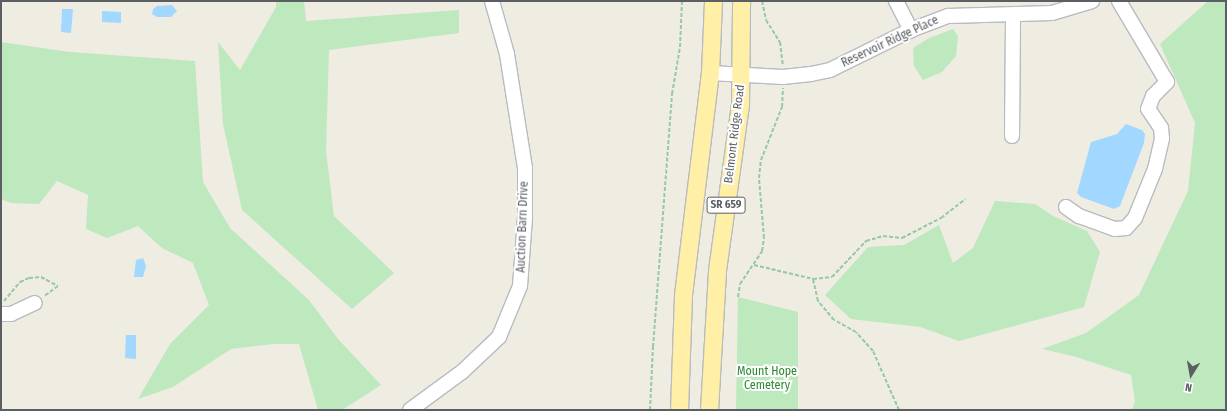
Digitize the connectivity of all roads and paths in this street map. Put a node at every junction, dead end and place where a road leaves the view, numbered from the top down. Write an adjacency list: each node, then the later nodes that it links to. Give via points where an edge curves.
1 (492, 1): 25 (street, Auction Barn Drive, via 508,61 525,168 525,218 520,286 499,337 462,372)
2 (682, 1): 26 (path, via 680,47 672,94)
3 (713, 1): 11 (main road, SR 659)
4 (741, 1): 12 (main road, Belmont Ridge Road / SR 659)
5 (762, 1): 13 (path, via 766,20 780,42)
6 (896, 1): 10 (street)
7 (1092, 1): 9 (street, Reservoir Ridge Place, via 1052,13)
8 (1119, 1): 16 (street, via 1167,82 1153,96 1148,109 1161,128 1162,139 1155,169 1135,218 1126,228 1108,226 1079,216)
9 (1013, 14): 10 (street, Reservoir Ridge Place, via 948,16); 14 (street)
10 (911, 30): 13 (street, Reservoir Ridge Place, via 830,70)
11 (710, 73): 12 (street, Reservoir Ridge Place); 27 (main road, SR 659, via 683,295)
12 (741, 75): 13 (street, Reservoir Ridge Place); 28 (main road, Belmont Ridge Road / SR 659, via 740,105 716,270)
13 (783, 76): 17 (path, via 782,107 761,160 759,178 764,238 762,250)
14 (1012, 136)
15 (965, 199): 18 (path, via 940,218 902,238 882,236 866,241 832,277)
16 (1066, 207)
17 (754, 265): 18 (path); 19 (path, via 740,284)
18 (813, 279): 29 (path, via 818,301 834,320 856,332 873,351)
19 (738, 297)
20 (1, 301): 21 (path, via 5,301 20,282 29,278 42,277 58,286)
21 (35, 303): 22 (street, via 11,314)
22 (1, 314)
23 (1226, 381): 24 (path)
24 (1226, 398)
25 (410, 410)
26 (650, 410)
27 (679, 410)
28 (710, 410)
29 (899, 410)

